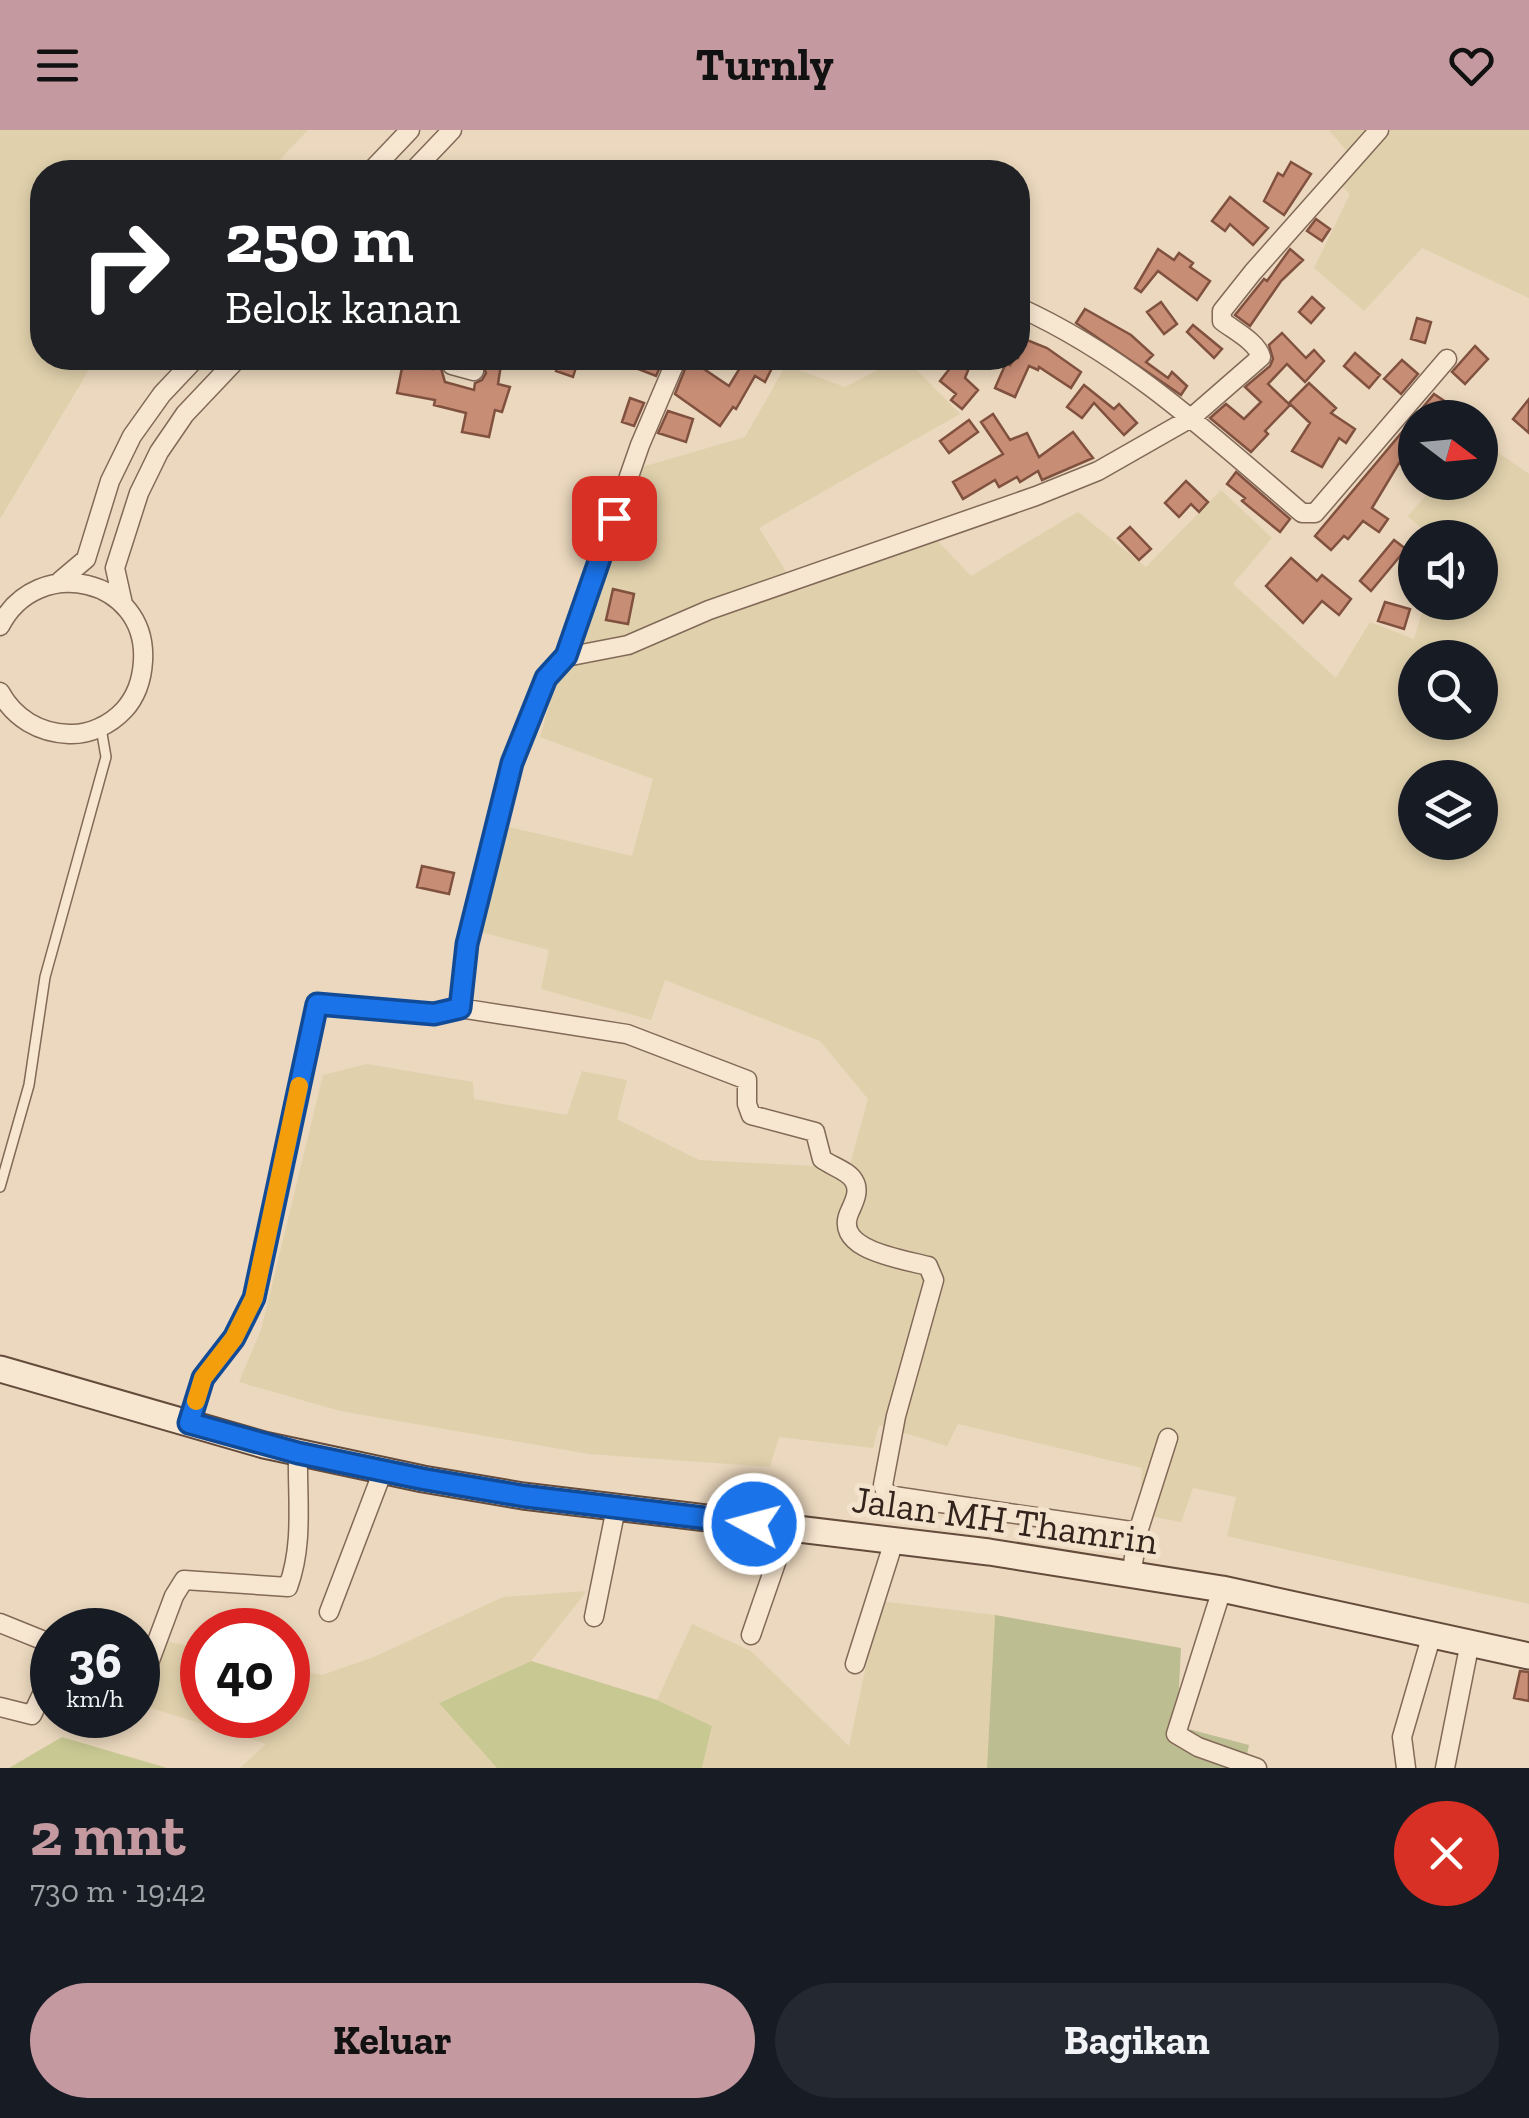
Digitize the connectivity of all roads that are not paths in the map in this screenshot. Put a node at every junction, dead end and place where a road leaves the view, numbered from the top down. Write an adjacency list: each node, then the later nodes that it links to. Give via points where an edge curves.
1 (410, 130): 4 (street)
2 (452, 130): 5 (street)
3 (1380, 130): 13 (street, via 1222,311 1222,321 1261,358)
4 (381, 160)
5 (424, 160)
6 (1030, 313): 13 (street, via 1107,354)
7 (1448, 359): 13 (street, via 1310,515)
8 (185, 370): 14 (street, via 132,436 86,559)
9 (227, 370): 15 (street, via 185,414 139,492 115,568)
10 (468, 370): 12 (street)
11 (672, 370): 17 (street)
12 (474, 372)
13 (1191, 418): 17 (street, via 1098,471 1036,496 709,610 628,645)
14 (60, 582): 15 (street, via 94,586); 16 (street, via 31,591)
15 (123, 604): 19 (street, via 144,647 142,678 128,705)
16 (0, 626)
17 (566, 656): 20 (street, via 546,678 512,763 467,944)
18 (0, 692): 19 (street, via 21,718 46,732 74,735)
19 (101, 728): 21 (lane, via 106,757 45,977 30,1085)
20 (460, 1008): 23 (street, via 434,1014 317,1004 254,1298 203,1378); 29 (street, via 627,1034 741,1076 751,1115 815,1132 822,1159 857,1187 846,1222 849,1239 933,1272 896,1416 883,1485 887,1495)
21 (0, 1187)
22 (0, 1369): 23 (street, Jalan MH Thamrin)
23 (189, 1423): 25 (street, Jalan MH Thamrin)
24 (1168, 1438): 29 (street)
25 (298, 1453): 26 (street, Jalan MH Thamrin); 36 (street, via 301,1523 288,1587 184,1580)
26 (384, 1468): 27 (street, Jalan MH Thamrin); 33 (street)
27 (616, 1508): 28 (street, Jalan MH Thamrin); 34 (street)
28 (788, 1528): 30 (street, Jalan MH Thamrin); 39 (street)
29 (1138, 1532): 31 (street)
30 (894, 1541): 31 (street, Jalan MH Thamrin); 42 (street)
31 (1131, 1576): 32 (street, Jalan MH Thamrin)
32 (1222, 1589): 37 (street, Jalan MH Thamrin); 45 (street, via 1176,1734)
33 (329, 1612)
34 (594, 1616)
35 (0, 1623): 38 (street)
36 (160, 1634)
37 (1432, 1634): 40 (street, Jalan MH Thamrin); 46 (street, via 1402,1737)
38 (30, 1635)
39 (751, 1635)
40 (1470, 1642): 41 (street, Jalan MH Thamrin); 47 (street)
41 (1529, 1656)
42 (855, 1664)
43 (0, 1707): 44 (street)
44 (30, 1714)
45 (1257, 1768)
46 (1406, 1768)
47 (1445, 1768)

